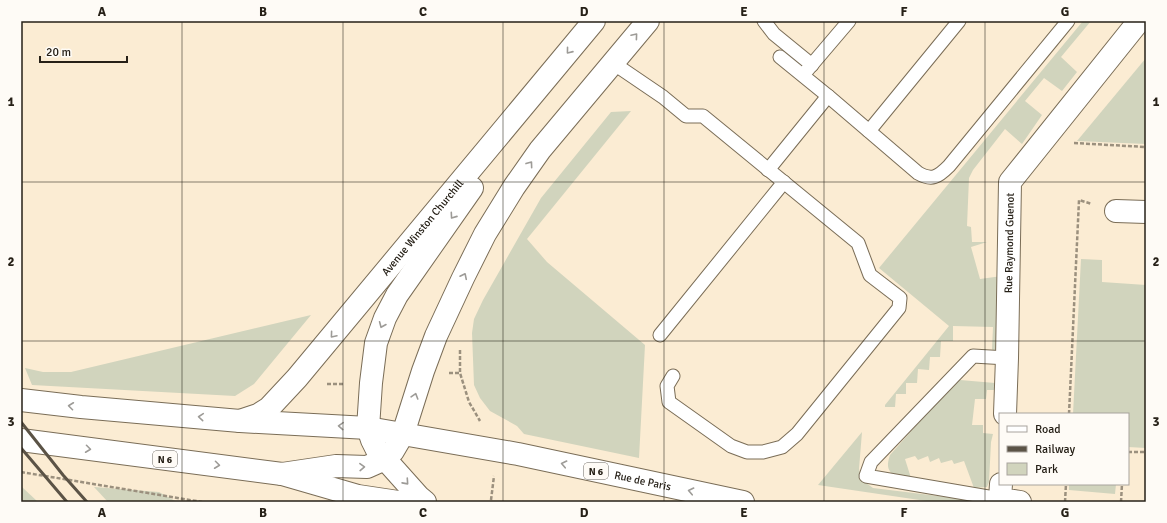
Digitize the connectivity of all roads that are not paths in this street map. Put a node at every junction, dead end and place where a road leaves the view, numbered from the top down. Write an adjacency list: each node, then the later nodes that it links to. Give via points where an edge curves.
1 (594, 21): 13 (main road, Avenue Winston Churchill, one-way to 13)
2 (648, 21): 9 (main road, one-way to 2)
3 (764, 21): 10 (lane, via 774,34)
4 (848, 21): 10 (lane)
5 (959, 21): 14 (lane)
6 (1068, 21): 14 (lane, via 940,176 926,178 918,173)
7 (1139, 21): 20 (main road, Rue Raymond Guenot, via 1010,182)
8 (780, 57): 11 (lane)
9 (613, 63): 15 (lane, via 686,116 703,116); 26 (main road, one-way to 9, via 436,336 485,234 540,150)
10 (812, 65): 11 (lane)
11 (803, 75): 12 (lane)
12 (828, 96): 14 (lane); 15 (lane)
13 (528, 101): 24 (main road, Avenue Winston Churchill, one-way to 24, via 279,398 270,408); 25 (main road, one-way to 25, via 469,193 397,296 386,318 376,343)
14 (869, 131)
15 (768, 170): 16 (lane)
16 (784, 182): 19 (lane); 21 (lane, via 858,244 870,275 900,298 899,308 797,434 782,446 763,452 747,452 731,446 669,402 667,386)
17 (1116, 211): 18 (main road)
18 (1146, 212)
19 (660, 335)
20 (1007, 358): 23 (main road, Rue Raymond Guenot); 30 (lane, via 974,356 871,462 866,476)
21 (673, 376)
22 (21, 400): 24 (main road, N 6, one-way to 22, via 81,408)
23 (1004, 413)
24 (240, 421): 25 (main road, N 6, one-way to 24)
25 (368, 428): 26 (main road, N 6); 28 (main road, via 377,450)
26 (403, 434): 28 (main road); 33 (main road, Rue de Paris / N 6, one-way to 26, via 518,454)
27 (21, 440): 29 (main road, N 6, one-way to 29)
28 (385, 459): 29 (main road, one-way to 28, via 336,466 367,467); 32 (main road, one-way to 32)
29 (282, 474): 31 (main road, N 6, via 358,496)
30 (1007, 495)
31 (398, 502)
32 (425, 502)
33 (743, 502)

